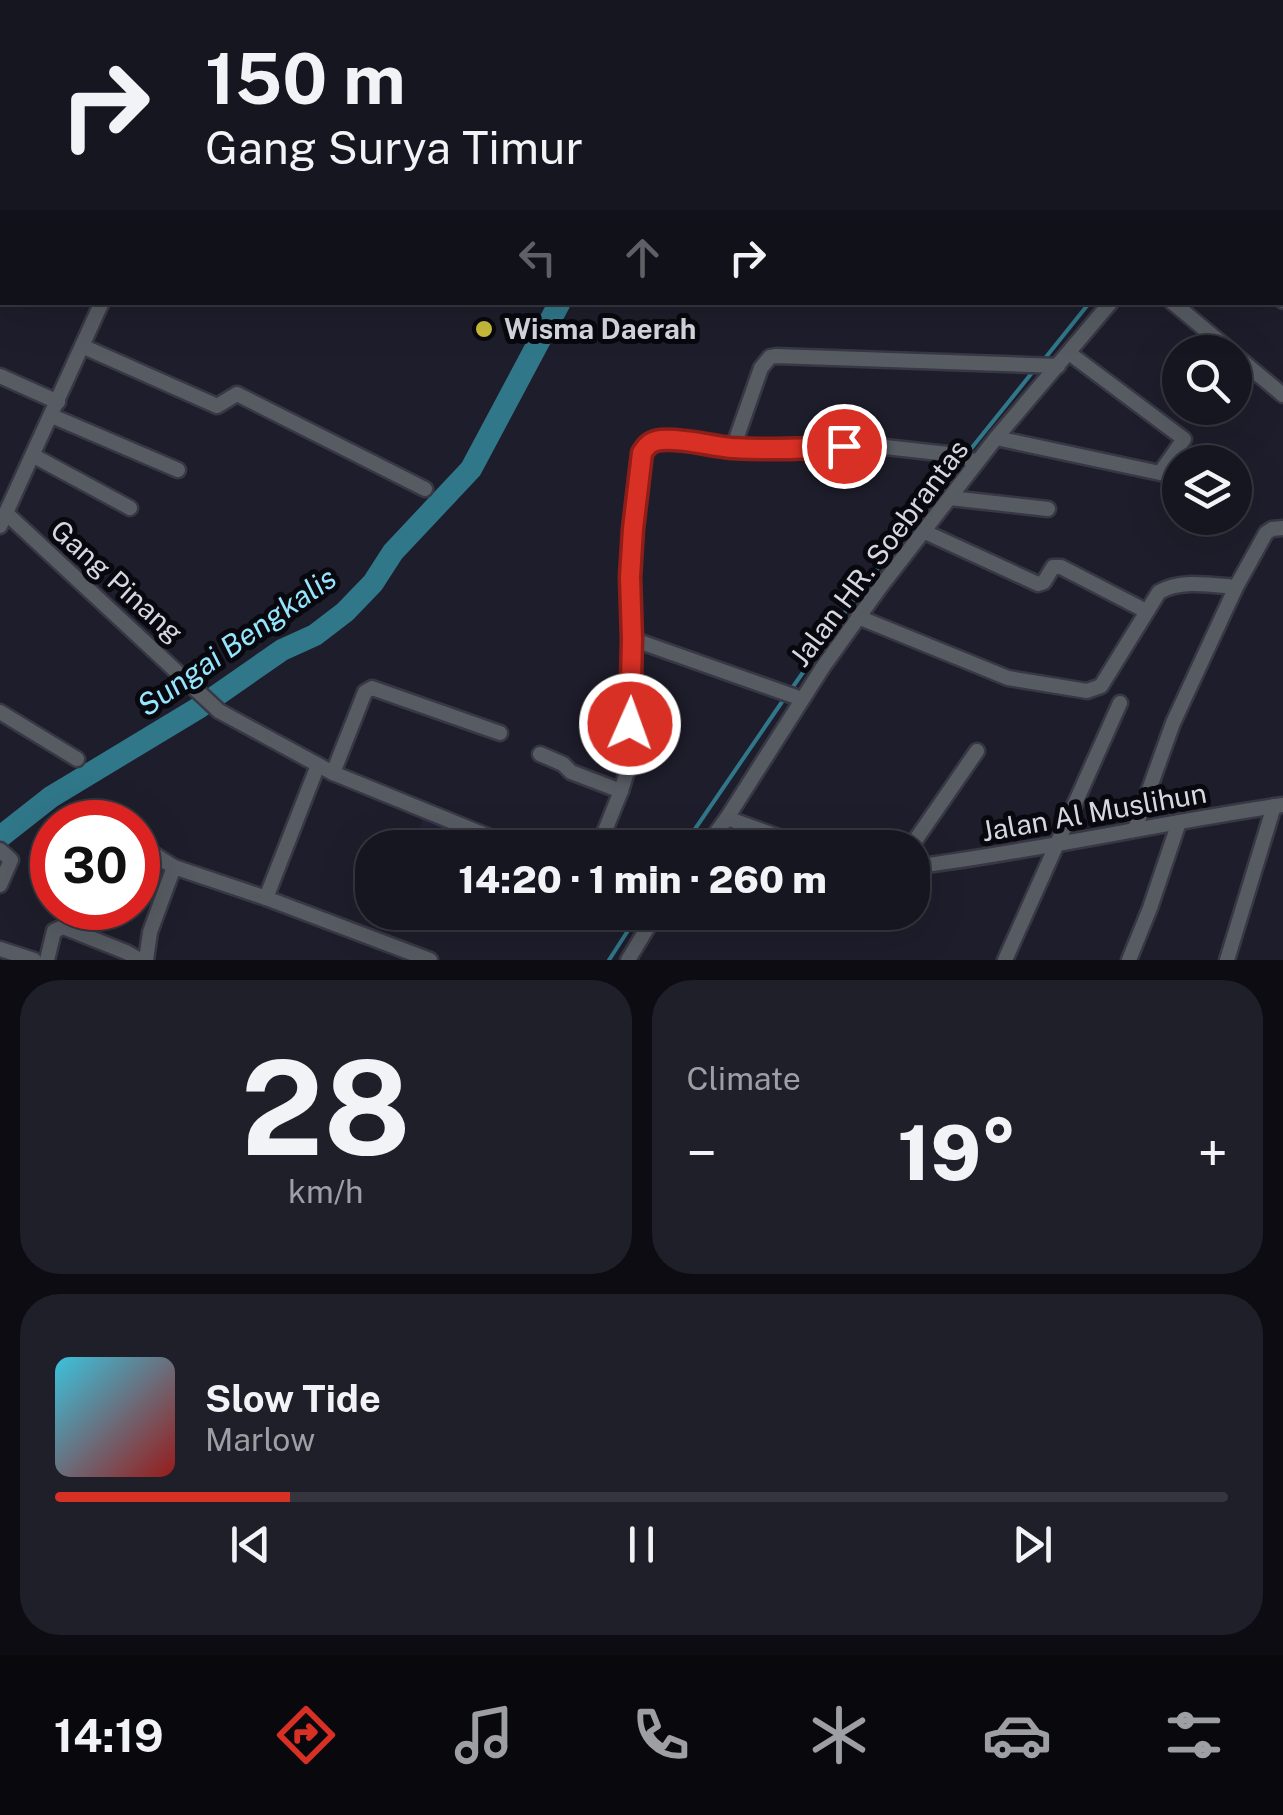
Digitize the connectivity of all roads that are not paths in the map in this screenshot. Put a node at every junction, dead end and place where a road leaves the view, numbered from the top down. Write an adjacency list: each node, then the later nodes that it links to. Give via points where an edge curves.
1 (101, 305): 5 (street)
2 (1110, 305): 6 (street, Jalan HR. Soebrantas)
3 (1176, 305): 4 (street)
4 (1211, 335)
5 (82, 346): 11 (street); 17 (street, via 217,406 237,394)
6 (1070, 353): 7 (street, Jalan HR. Soebrantas); 12 (street, via 1184,439 1160,472)
7 (1058, 366): 12 (street, Jalan HR. Soebrantas); 13 (street, via 770,357)
8 (1252, 369): 10 (street)
9 (0, 376): 11 (street)
10 (1283, 395)
11 (55, 409): 14 (street); 16 (street)
12 (996, 438): 15 (street, Jalan HR. Soebrantas)
13 (732, 448): 15 (street, via 876,446); 27 (street, via 660,440 642,453 630,577)
14 (34, 456): 19 (street); 21 (street)
15 (968, 459): 18 (street, Jalan HR. Soebrantas)
16 (178, 470)
17 (425, 489)
18 (950, 498): 20 (street); 23 (street, Jalan HR. Soebrantas)
19 (130, 508)
20 (1048, 508)
21 (4, 520): 35 (street, Gang Pinang, via 219,711)
22 (1283, 528): 24 (street, via 1266,533)
23 (925, 532): 25 (street, via 1038,584 1061,567); 26 (street, Jalan HR. Soebrantas)
24 (1236, 587): 25 (street, via 1168,586); 41 (street, via 1173,723)
25 (1146, 611): 26 (street, via 1101,686 1088,692 1008,678)
26 (858, 618): 28 (street, Jalan HR. Soebrantas)
27 (632, 639): 28 (street); 37 (street)
28 (802, 700): 39 (street, Jalan HR. Soebrantas)
29 (1120, 703): 47 (street)
30 (0, 712): 34 (street)
31 (500, 733): 36 (street, via 372,688)
32 (977, 751): 46 (street)
33 (540, 754): 37 (street)
34 (76, 759)
35 (318, 765): 36 (street, Gang Pinang); 53 (street)
36 (333, 773): 42 (street, Gang Pinang)
37 (622, 791): 43 (street)
38 (1279, 806): 40 (street, Jalan Al Muslihun); 63 (street)
39 (727, 818): 44 (street, Jalan HR. Soebrantas); 45 (street)
40 (1179, 822): 41 (street, Jalan Al Muslihun); 62 (street)
41 (1134, 829): 47 (street, Jalan Al Muslihun)
42 (473, 830)
43 (606, 830)
44 (718, 830)
45 (760, 830)
46 (922, 830)
47 (1055, 846): 50 (street, Jalan Al Muslihun); 61 (street)
48 (0, 850): 52 (street, via 11,860)
49 (160, 859): 51 (street)
50 (930, 864)
51 (174, 868): 53 (street); 58 (street)
52 (0, 885)
53 (266, 898): 59 (street)
54 (646, 930): 60 (street)
55 (0, 949): 56 (street)
56 (34, 960)
57 (47, 960): 58 (street, via 54,931 63,926)
58 (143, 960)
59 (430, 960)
60 (628, 960)
61 (1005, 960)
62 (1129, 960)
63 (1227, 960)

